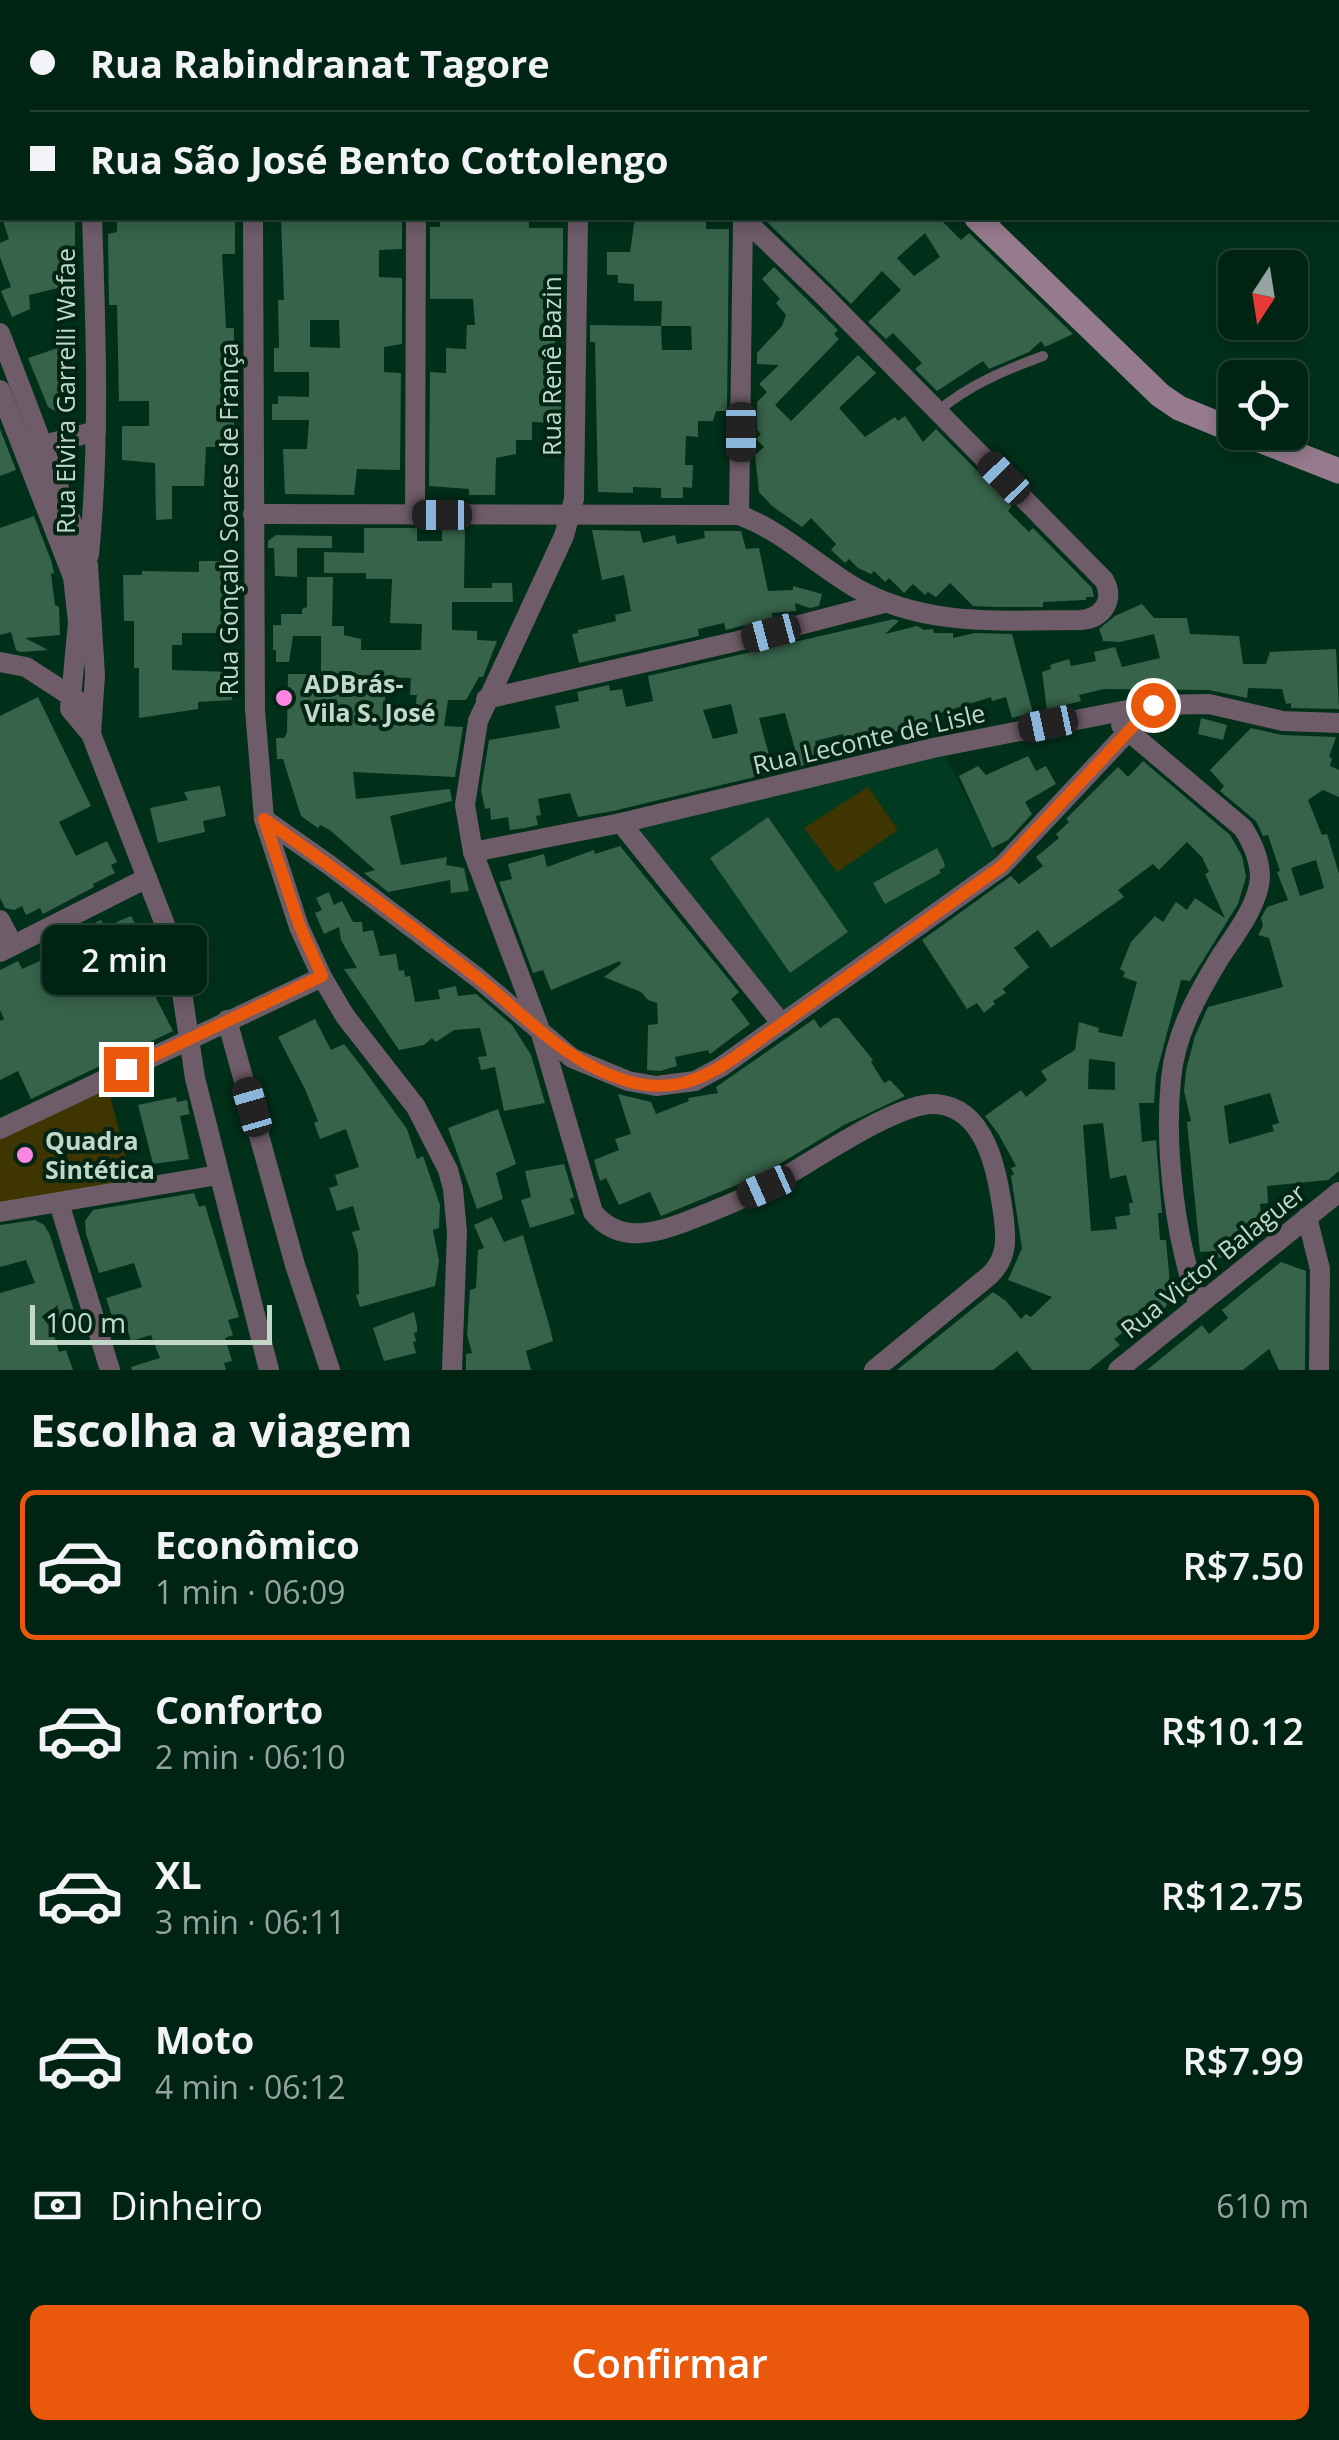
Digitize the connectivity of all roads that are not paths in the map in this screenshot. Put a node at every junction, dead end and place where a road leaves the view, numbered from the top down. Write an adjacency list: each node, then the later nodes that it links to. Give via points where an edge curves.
1 (92, 220): 13 (street, Rua Elvira Garrelli Wafae)
2 (253, 220): 17 (street, Rua Gonçalo Soares de França)
3 (416, 220): 19 (street)
4 (578, 220): 18 (street, Rua Renê Bazin)
5 (743, 220): 20 (street)
6 (745, 220): 11 (street)
7 (979, 220): 12 (main road, via 1160,395)
8 (0, 333): 14 (street)
9 (1043, 356): 11 (lane, via 999,373)
10 (0, 390): 14 (street)
11 (938, 411): 22 (street, via 1110,593 1096,616 1081,620 954,620)
12 (1218, 424)
13 (96, 430): 14 (street); 21 (street, Rua Elvira Garrelli Wafae, via 95,495)
14 (34, 447): 21 (street)
15 (1284, 450): 16 (main road)
16 (1339, 471)
17 (253, 514): 19 (street); 32 (street, Rua Gonçalo Soares de França, via 255,710)
18 (571, 514): 19 (street); 20 (street); 25 (street, Rua Renê Bazin)
19 (414, 515)
20 (739, 516): 22 (street, via 764,525)
21 (81, 571): 24 (street); 27 (street)
22 (884, 603): 25 (street)
23 (0, 662): 24 (street, via 26,667)
24 (70, 697): 27 (street); 31 (street, via 74,716)
25 (486, 700): 34 (street, Rua Renê Bazin, via 465,804)
26 (1153, 705): 28 (street, Rua Leconte de Lisle); 29 (street, Rua Leconte de Lisle, via 1208,704); 30 (street)
27 (93, 707): 31 (street)
28 (1108, 713): 30 (street); 33 (street, Rua Leconte de Lisle)
29 (1339, 723)
30 (1129, 732): 40 (street, via 1002,866); 49 (street, via 1242,828 1259,870 1248,911 1186,1021 1171,1079 1177,1210)
31 (90, 734): 35 (street)
32 (264, 819): 38 (street, Rua Gonçalo Soares de França); 41 (street)
33 (621, 823): 34 (street, Rua Leconte de Lisle); 40 (street)
34 (472, 852): 41 (street, Rua Renê Bazin)
35 (147, 878): 37 (street); 42 (street, via 176,952)
36 (0, 920): 37 (street)
37 (6, 948)
38 (322, 976): 39 (street); 54 (street, Rua Gonçalo Soares de França, via 416,1107 448,1170 458,1232)
39 (228, 1020): 42 (street); 53 (street)
40 (782, 1024): 41 (street, via 707,1076 656,1086 583,1064)
41 (540, 1030): 55 (street, Rua Renê Bazin, via 593,1212 630,1234 657,1232 708,1213 925,1105 942,1105 967,1119 984,1138 996,1172 1006,1238 1001,1262)
42 (188, 1040): 43 (street); 44 (street)
43 (0, 1129)
44 (218, 1175): 46 (street); 52 (street)
45 (1339, 1192): 48 (street, Rua Victor Balaguer)
46 (58, 1203): 47 (street); 51 (street)
47 (0, 1212)
48 (1308, 1217): 49 (street, Rua Victor Balaguer); 57 (street, via 1320,1268)
49 (1199, 1305): 56 (street, Rua Victor Balaguer)
50 (1339, 1360): 58 (street)
51 (110, 1370)
52 (269, 1370)
53 (330, 1370)
54 (452, 1370)
55 (874, 1370)
56 (1118, 1370)
57 (1319, 1370)
58 (1328, 1370)

